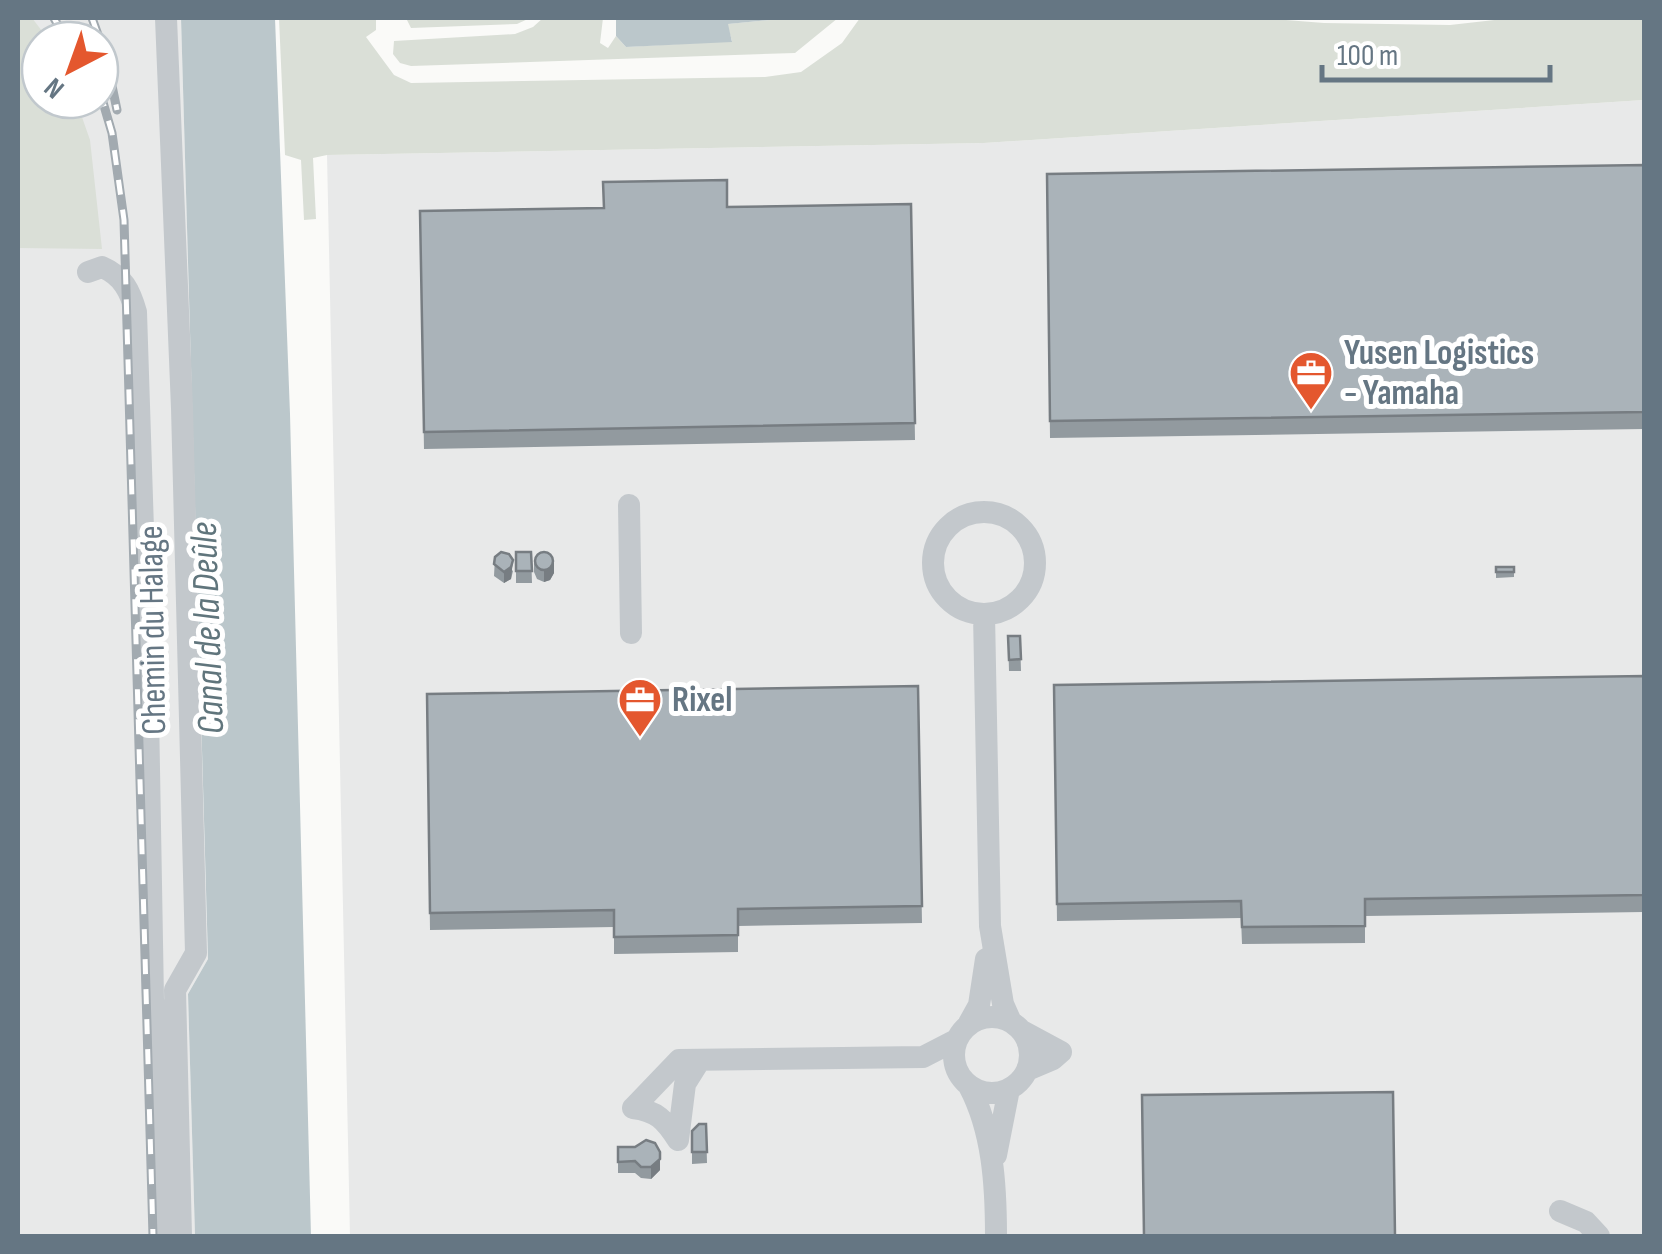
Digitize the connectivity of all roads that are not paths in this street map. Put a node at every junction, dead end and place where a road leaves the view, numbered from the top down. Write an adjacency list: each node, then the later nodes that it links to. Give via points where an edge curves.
1 (166, 18): 16 (street, Chemin du Halage, via 196,953 175,990)
2 (88, 272): 15 (street, via 114,272 136,312)
3 (629, 506): 5 (street)
4 (984, 614): 4 (street, via 1019,601 1036,562 1026,532 982,512 953,523 941,536 934,568 944,595); 6 (street)
5 (631, 633)
6 (990, 926): 7 (street, via 1003,1004); 8 (street, via 984,986)
7 (1016, 1026): 8 (street, via 988,1017); 12 (street, via 1030,1053 1027,1070)
8 (963, 1032): 9 (street); 11 (street, via 953,1056)
9 (923, 1056): 10 (street); 11 (street)
10 (700, 1060)
11 (964, 1080): 12 (street, via 986,1093); 13 (street, via 982,1110)
12 (1009, 1089): 13 (street)
13 (993, 1169): 17 (street)
14 (1560, 1211): 18 (street)
15 (162, 1236)
16 (181, 1236)
17 (996, 1236)
18 (1599, 1236)

